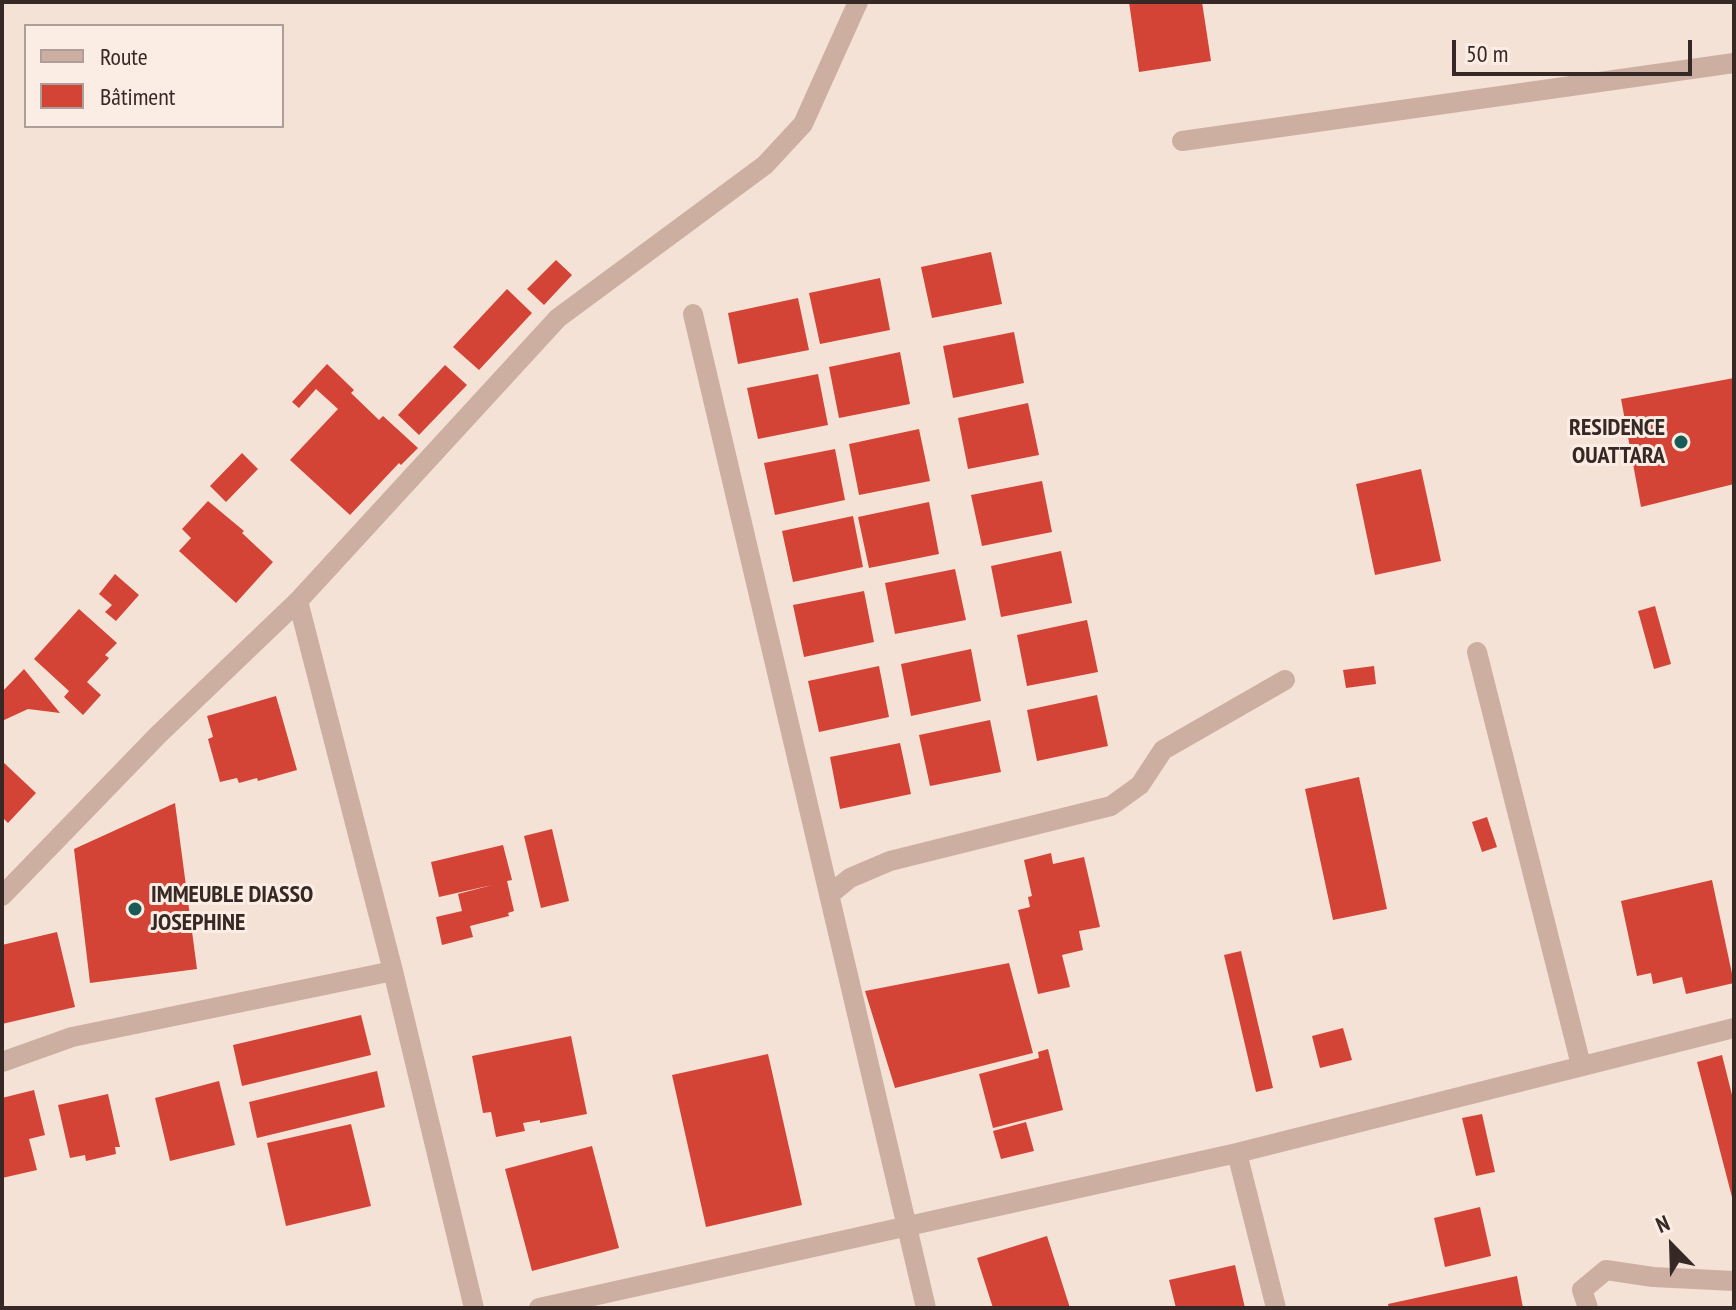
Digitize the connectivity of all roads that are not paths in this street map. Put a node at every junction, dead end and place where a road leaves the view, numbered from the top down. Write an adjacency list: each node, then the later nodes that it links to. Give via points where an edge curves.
1 (858, 2): 5 (street, via 803,124 765,165 558,318)
2 (1734, 63): 3 (street)
3 (1182, 141)
4 (693, 314): 8 (street)
5 (298, 601): 9 (street); 10 (street)
6 (1477, 652): 13 (street)
7 (1285, 680): 8 (street, via 1163,750 1140,785 1111,806 890,861 850,878)
8 (829, 895): 15 (street)
9 (2, 896)
10 (393, 971): 12 (street, via 72,1037); 17 (street)
11 (1734, 1028): 13 (street)
12 (2, 1062)
13 (1581, 1065): 14 (street)
14 (1237, 1153): 15 (street); 20 (street)
15 (907, 1225): 18 (street); 19 (street)
16 (1734, 1281): 21 (street, via 1606,1270 1582,1290)
17 (474, 1308)
18 (539, 1308)
19 (926, 1308)
20 (1276, 1308)
21 (1588, 1308)

